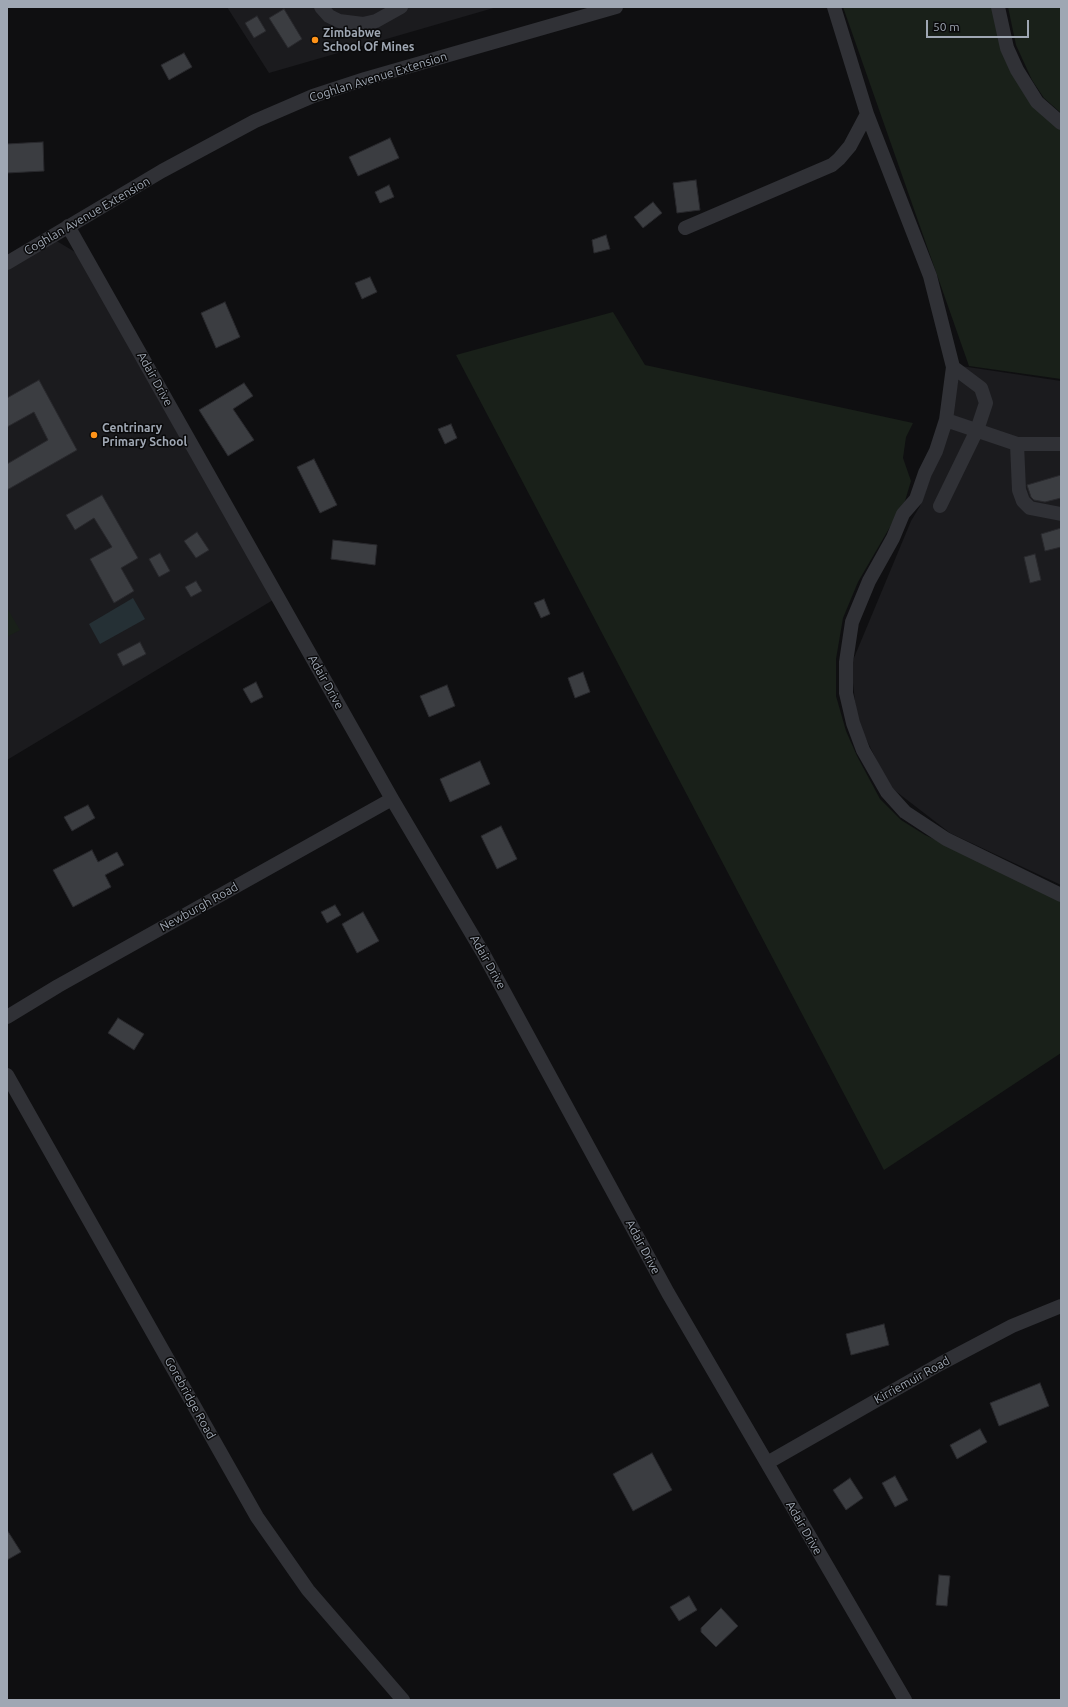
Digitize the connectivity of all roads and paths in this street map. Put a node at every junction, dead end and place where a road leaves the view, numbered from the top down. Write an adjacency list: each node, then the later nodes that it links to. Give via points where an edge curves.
1 (321, 7): 2 (street, via 329,16 339,21 364,24 376,21)
2 (401, 7)
3 (616, 7): 8 (street, Coghlan Avenue Extension, via 313,96 255,121)
4 (834, 7): 6 (street)
5 (998, 7): 7 (street, via 1007,48 1016,70 1037,102)
6 (867, 114): 9 (street, via 850,146 832,164); 11 (street, via 930,276)
7 (1061, 123)
8 (68, 226): 10 (street, Coghlan Avenue Extension); 18 (street, Adair Drive)
9 (685, 228)
10 (7, 263)
11 (953, 367): 12 (street); 13 (street, via 981,388 984,394 986,403)
12 (946, 420): 13 (street); 19 (street, via 916,499 903,514 869,581 852,622 846,670 846,693 851,716 863,750 887,792 905,812 946,839)
13 (977, 430): 14 (street); 16 (street)
14 (1017, 444): 15 (street); 17 (street, via 1019,490 1024,501 1030,508)
15 (1061, 444)
16 (940, 506)
17 (1061, 514)
18 (392, 799): 20 (street, Newburgh Road); 23 (street, Adair Drive, via 483,953 668,1293)
19 (1061, 894)
20 (7, 1017)
21 (7, 1075): 24 (street, Gorebridge Road, via 257,1517 308,1590)
22 (1061, 1306): 23 (street, Kirriemuir Road, via 1012,1326 940,1364)
23 (767, 1463): 25 (street, Adair Drive)
24 (403, 1700)
25 (904, 1700)

